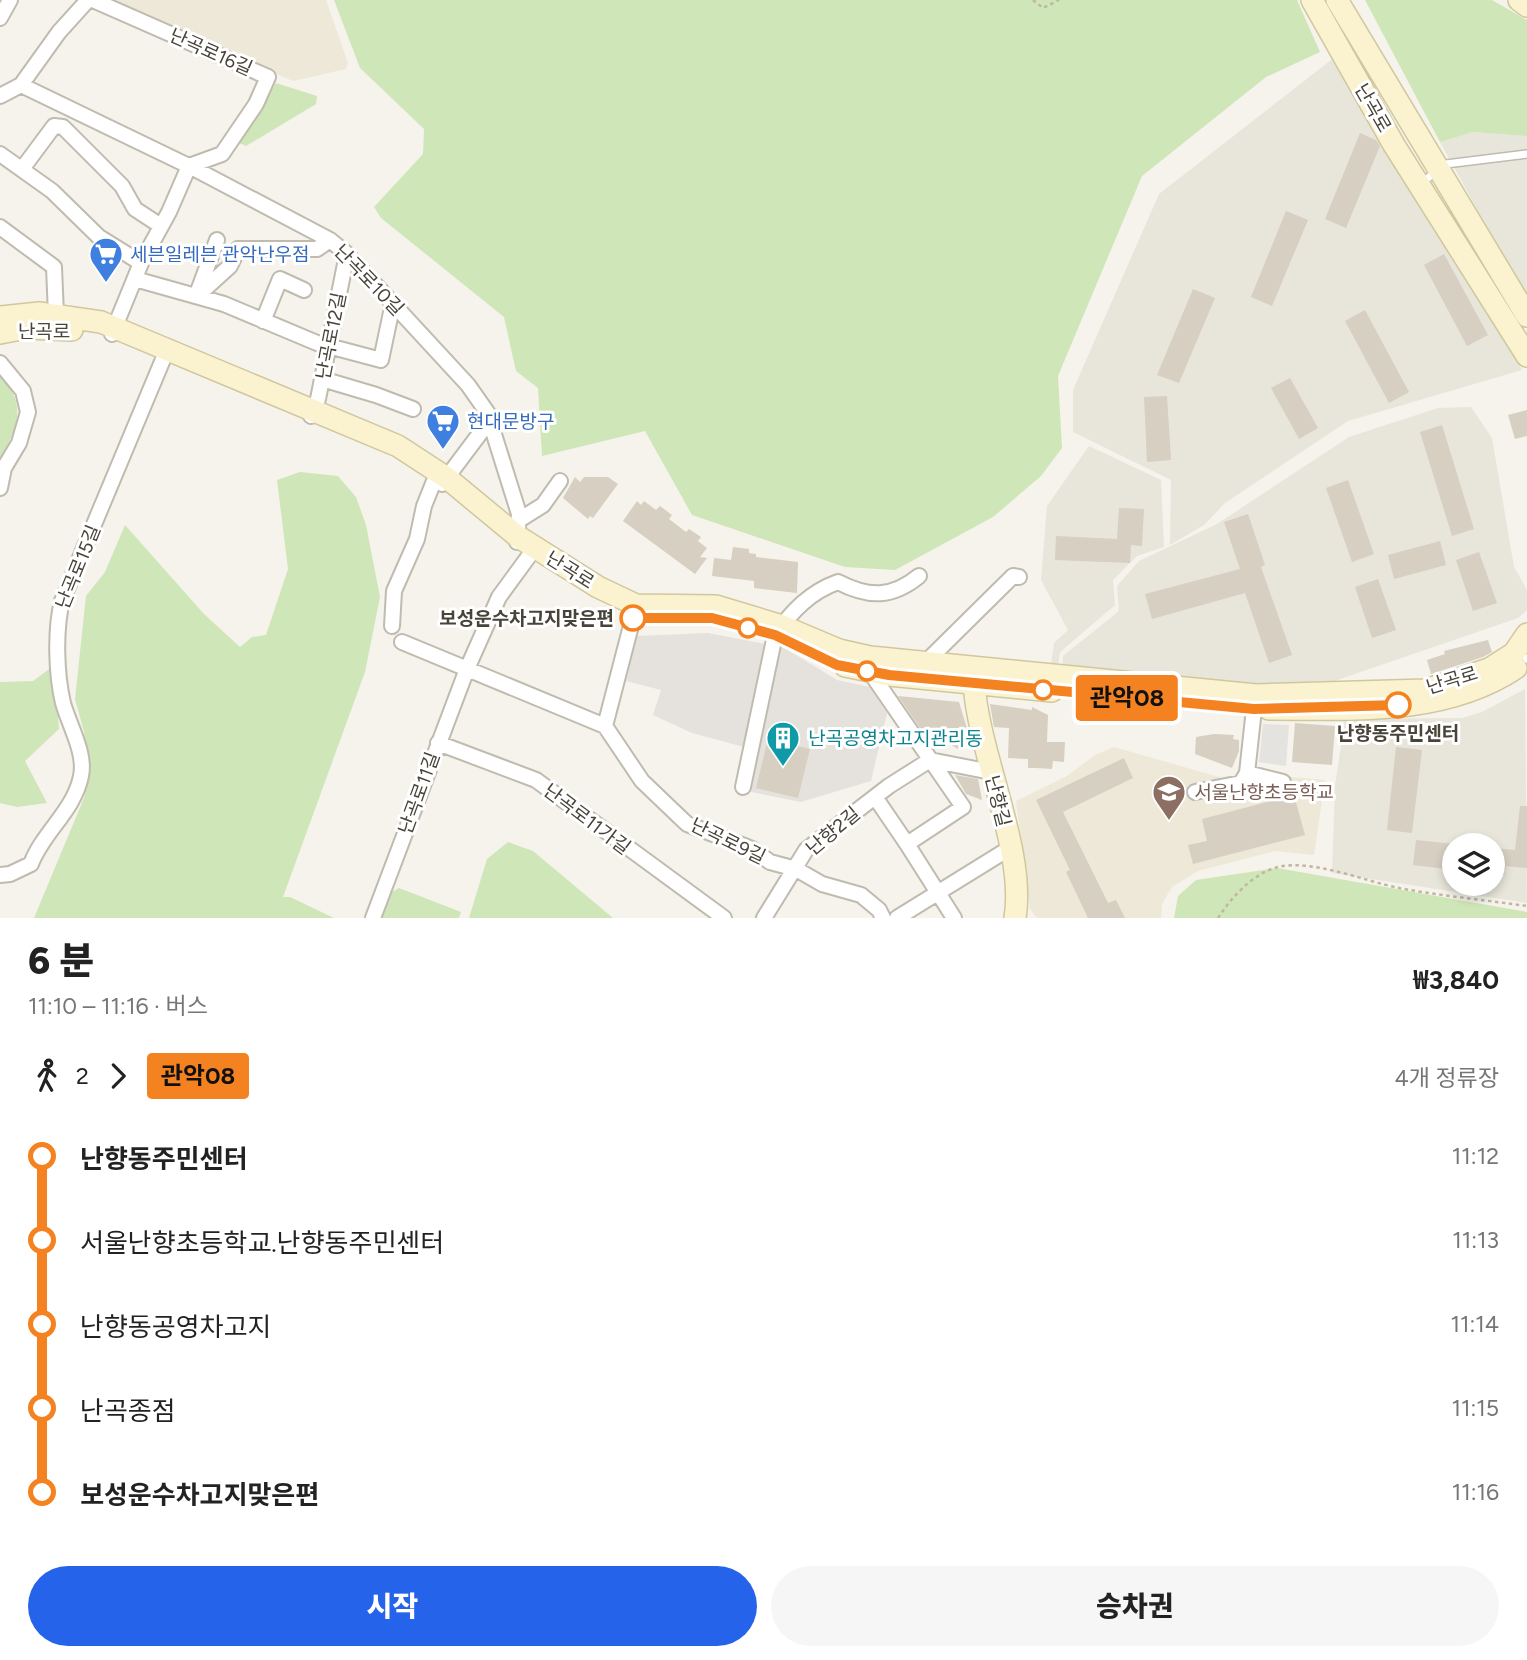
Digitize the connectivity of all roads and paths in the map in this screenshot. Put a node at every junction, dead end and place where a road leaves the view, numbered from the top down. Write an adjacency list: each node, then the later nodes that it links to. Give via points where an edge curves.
1 (10, 0): 9 (street)
2 (91, 0): 10 (street, via 59,32); 16 (street, 난곡로16길, via 268,77 256,104 222,154)
3 (1033, 0): 4 (path, via 1043,8)
4 (1059, 0)
5 (1312, 0): 19 (main road, 난곡로)
6 (1337, 0): 17 (main road, 난곡로)
7 (1519, 0): 8 (main road)
8 (1527, 5)
9 (0, 18)
10 (21, 85): 11 (street); 12 (street, 난곡로10길)
11 (0, 96)
12 (75, 111): 13 (street); 16 (street, 난곡로10길)
13 (63, 127): 18 (street, via 54,126); 20 (street, via 121,187 135,209)
14 (0, 153): 18 (street)
15 (1527, 155): 17 (lane)
16 (189, 166): 20 (street); 23 (street, 난곡로10길)
17 (1438, 168): 19 (lane); 31 (main road, 난곡로)
18 (22, 169): 25 (street, via 99,237)
19 (1419, 185): 36 (main road, 난곡로)
20 (161, 226): 25 (street)
21 (0, 227): 30 (street, 난곡로, via 54,267)
22 (217, 240): 28 (street)
23 (330, 240): 24 (street, 난곡로10길); 28 (street, via 317,248 238,250 230,266)
24 (347, 254): 29 (street, 난곡로10길); 35 (street, 난곡로12길)
25 (141, 263): 26 (street)
26 (135, 279): 28 (street); 34 (street)
27 (304, 290): 33 (street, via 280,279)
28 (197, 296): 33 (street)
29 (393, 303): 35 (street, via 381,360); 42 (street, 난곡로10길, via 468,385)
30 (56, 315): 32 (main road, 난곡로, via 39,313); 34 (main road, 난곡로, via 101,323)
31 (1527, 316)
32 (1, 320): 34 (main road, 난곡로, via 52,329)
33 (262, 321): 35 (street)
34 (113, 332): 37 (main road, 난곡로); 41 (main road, 난곡로)
35 (328, 347): 39 (street, 난곡로12길)
36 (1527, 356)
37 (164, 357): 41 (main road, 난곡로, via 225,385); 72 (street, 난곡로15길, via 57,620 63,702 81,757 75,797 38,845 30,864)
38 (0, 363): 45 (street, 난곡로, via 23,391 28,412)
39 (322, 379): 40 (street); 41 (street, 난곡로12길)
40 (413, 410)
41 (312, 414): 44 (main road, 난곡로)
42 (489, 420): 44 (street); 46 (street, 난곡로10길)
43 (560, 481): 46 (street, 난곡로11길)
44 (441, 482): 46 (main road, 난곡로); 50 (street, via 424,506 418,538 394,591)
45 (0, 488)
46 (520, 540): 49 (main road, 난곡로, via 594,600); 51 (main road, 난곡로, via 636,605 716,606); 55 (street, 난곡로11길)
47 (919, 576): 51 (street, via 890,594 854,590 838,582 830,585 802,602)
48 (1019, 577): 56 (street, via 1013,576 931,657)
49 (633, 618): 51 (main road, 난곡로, via 712,618); 60 (street)
50 (392, 626)
51 (778, 630): 56 (main road, 난곡로, via 839,650); 57 (main road, 난곡로, via 837,665); 66 (street)
52 (1527, 634): 56 (main road, 난곡로, via 1514,653 1489,669 1426,690 1256,695)
53 (402, 642): 55 (street)
54 (1527, 658): 59 (main road, 난곡로, via 1492,684 1423,704)
55 (467, 669): 60 (street); 61 (street, 난곡로11길)
56 (927, 670): 57 (main road, 난곡로); 58 (main road, 난곡로)
57 (870, 672): 62 (street)
58 (974, 684): 59 (main road, 난곡로); 63 (main road, 난향길, via 976,714)
59 (1254, 709): 64 (street)
60 (606, 726): 71 (street, 난곡로9길, via 642,781 687,824)
61 (438, 743): 76 (street, 난곡로11길); 77 (street, 난곡로11가길, via 536,780)
62 (930, 760): 63 (street); 68 (street, 난향2길); 69 (street, via 963,807)
63 (991, 772): 70 (main road, 난향길)
64 (1247, 774): 65 (street); 67 (street, via 1241,783)
65 (1283, 782)
66 (743, 787)
67 (1195, 792)
68 (875, 797): 69 (street, 난향2길); 71 (street, 난향2길, via 806,850)
69 (907, 844): 73 (street)
70 (1010, 848): 73 (street); 75 (main road, 난향길, via 1017,877)
71 (796, 869): 78 (street); 79 (street, 난곡로9길, via 822,884 861,895)
72 (0, 875)
73 (938, 891): 80 (street); 81 (street)
74 (1527, 906): 82 (path, via 1401,888 1304,866 1277,867 1231,898)
75 (1018, 916)
76 (373, 918)
77 (724, 918)
78 (764, 918)
79 (883, 918)
80 (897, 918)
81 (954, 918)
82 (1218, 918)

